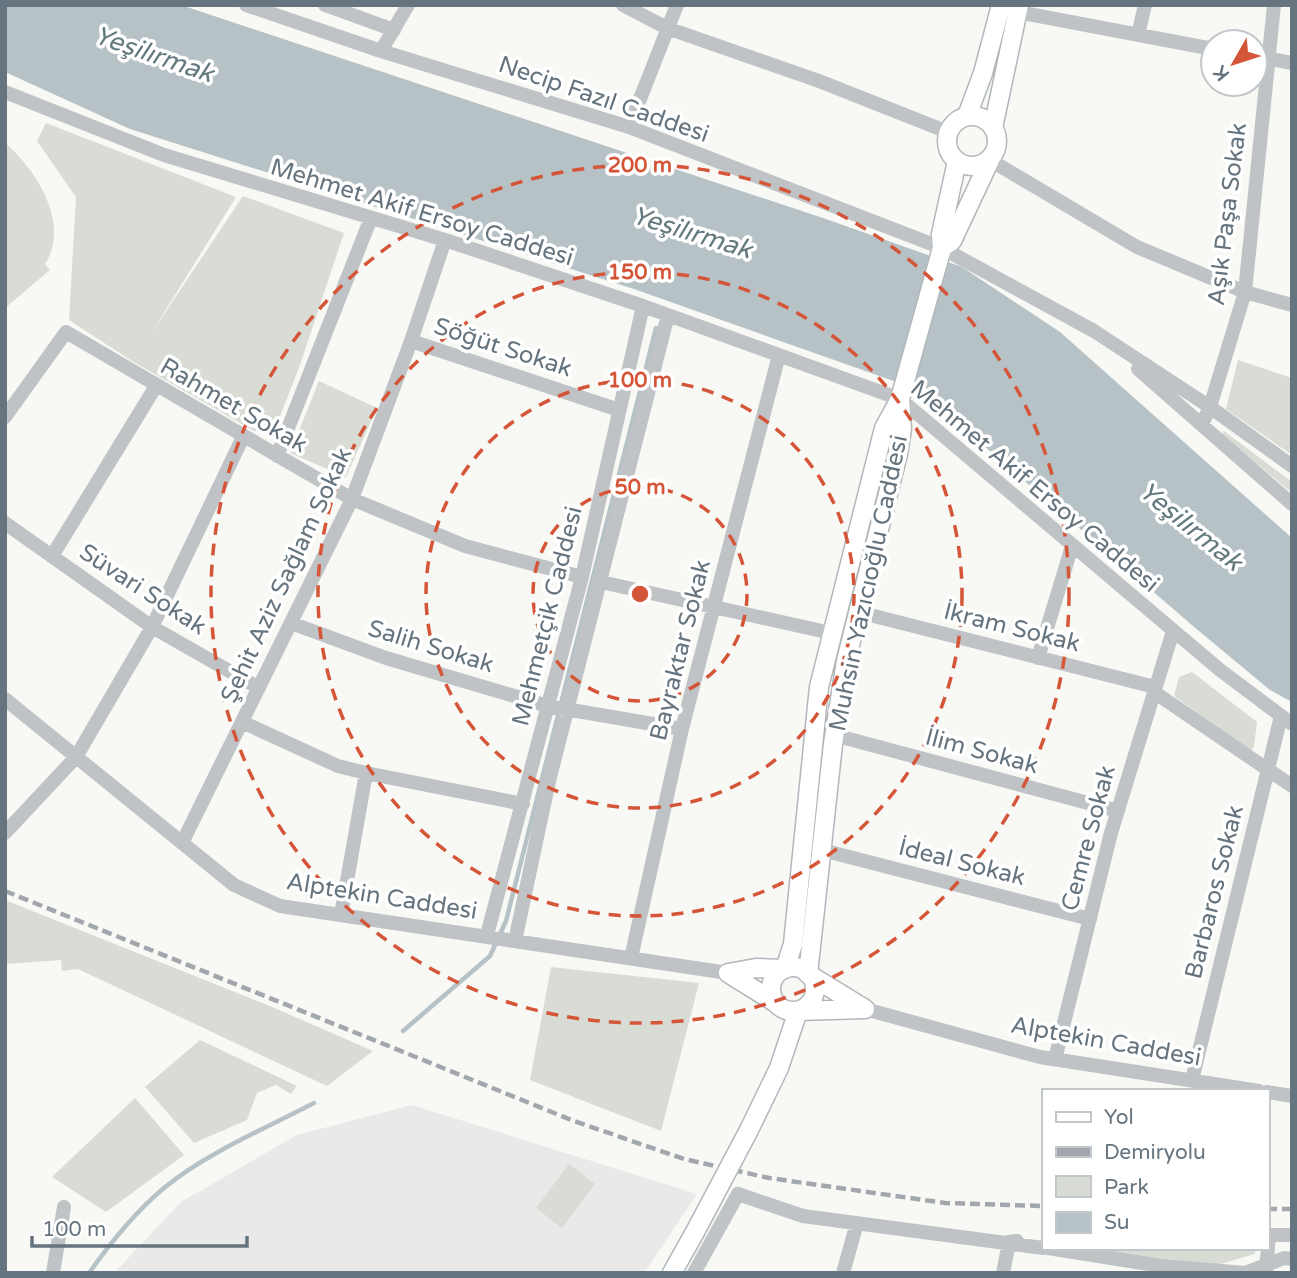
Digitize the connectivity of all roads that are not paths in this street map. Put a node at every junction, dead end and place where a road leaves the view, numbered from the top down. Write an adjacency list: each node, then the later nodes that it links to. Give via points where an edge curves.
1 (246, 5): 14 (street, Necip Fazıl Caddesi)
2 (325, 5): 11 (street)
3 (408, 5): 11 (street)
4 (623, 5): 9 (street)
5 (677, 5): 9 (street)
6 (1144, 5): 12 (street)
7 (1274, 5): 10 (street, Aşık Paşa Sokak)
8 (1013, 8): 12 (street); 19 (main road); 21 (main road)
9 (667, 28): 20 (street); 22 (street)
10 (1269, 28)
11 (394, 30): 14 (street)
12 (1138, 35): 13 (street)
13 (1199, 46)
14 (381, 51): 20 (street, Necip Fazıl Caddesi)
15 (1269, 58): 16 (street)
16 (1292, 63)
17 (5, 92): 25 (street, Mehmet Akif Ersoy Caddesi, via 164,155)
18 (1259, 98): 28 (street, Aşık Paşa Sokak)
19 (967, 116): 21 (main road, via 982,118); 22 (main road)
20 (628, 127): 27 (street, Necip Fazıl Caddesi)
21 (993, 128): 23 (main road, via 998,144)
22 (948, 132): 24 (main road, via 947,145)
23 (990, 160): 24 (main road, via 970,166); 27 (main road, via 952,241); 28 (street, via 1137,247)
24 (957, 161): 27 (main road)
25 (372, 218): 26 (street, Mehmet Akif Ersoy Caddesi); 42 (street)
26 (445, 240): 30 (street, Mehmet Akif Ersoy Caddesi); 33 (street, Şehit Aziz Sağlam Sokak)
27 (941, 253): 32 (street, Necip Fazıl Caddesi); 36 (main road)
28 (1245, 292): 29 (street); 37 (street, Aşık Paşa Sokak)
29 (1292, 305)
30 (643, 306): 31 (street, Mehmet Akif Ersoy Caddesi); 38 (street, Mehmetçik Caddesi)
31 (668, 316): 34 (street, Mehmet Akif Ersoy Caddesi); 50 (street, Mehmetçik Caddesi)
32 (1094, 331): 37 (street); 40 (street)
33 (411, 341): 38 (street, Söğüt Sokak); 44 (street, Şehit Aziz Sağlam Sokak)
34 (779, 355): 36 (street, Mehmet Akif Ersoy Caddesi); 51 (street, Bayraktar Sokak)
35 (156, 386): 39 (street, Rahmet Sokak, via 66,332); 41 (street, Rahmet Sokak); 48 (street)
36 (902, 393): 47 (street, Mehmet Akif Ersoy Caddesi); 52 (main road, Muhsin Yazıcıoğlu Caddesi, via 898,454); 56 (main road, Muhsin Yazıcıoğlu Caddesi, via 884,428)
37 (1210, 407): 40 (street, Aşık Paşa Sokak); 43 (street)
38 (619, 410): 49 (street, Mehmetçik Caddesi)
39 (5, 417)
40 (1202, 424): 45 (street)
41 (243, 437): 42 (street, Rahmet Sokak); 54 (street)
42 (277, 456): 44 (street, Rahmet Sokak)
43 (1292, 466)
44 (352, 499): 49 (street, Rahmet Sokak, via 465,546); 53 (street, Şehit Aziz Sağlam Sokak)
45 (1292, 504)
46 (5, 523): 48 (street, Süvari Sokak)
47 (1072, 545): 55 (street, Mehmet Akif Ersoy Caddesi); 57 (street)
48 (52, 556): 54 (street, Süvari Sokak)
49 (582, 577): 61 (street, Mehmetçik Caddesi)
50 (601, 582): 51 (street); 62 (street, Mehmetçik Caddesi)
51 (713, 609): 56 (street); 65 (street, Bayraktar Sokak)
52 (859, 612): 57 (street, İkram Sokak); 66 (main road, Muhsin Yazıcıoğlu Caddesi)
53 (291, 623): 58 (street, Şehit Aziz Sağlam Sokak); 61 (street, Salih Sokak, via 386,658)
54 (152, 627): 58 (street, Süvari Sokak); 67 (street)
55 (1172, 631): 59 (street, Cemre Sokak); 63 (street, Mehmet Akif Ersoy Caddesi)
56 (831, 633): 81 (main road, Muhsin Yazıcıoğlu Caddesi, via 819,687 793,944)
57 (1038, 657): 59 (street, İkram Sokak)
58 (259, 688): 64 (street, Şehit Aziz Sağlam Sokak)
59 (1154, 690): 68 (street); 72 (street, Cemre Sokak)
60 (5, 699): 67 (street, Alptekin Caddesi)
61 (548, 706): 62 (street, Salih Sokak); 71 (street, Mehmetçik Caddesi)
62 (567, 711): 65 (street, Salih Sokak); 79 (street, Mehmetçik Caddesi)
63 (1286, 720): 68 (street, Barbaros Sokak)
64 (242, 722): 69 (street, via 338,766); 74 (street, Şehit Aziz Sağlam Sokak)
65 (682, 729): 80 (street, Bayraktar Sokak)
66 (834, 735): 72 (street, İlim Sokak); 75 (main road, Muhsin Yazıcıoğlu Caddesi)
67 (76, 757): 73 (street); 74 (street, Alptekin Caddesi)
68 (1267, 772): 70 (street); 88 (street, Barbaros Sokak)
69 (366, 773): 71 (street); 76 (street)
70 (1292, 786)
71 (523, 804): 78 (street, Mehmetçik Caddesi)
72 (1118, 811): 77 (street, Cemre Sokak)
73 (5, 833)
74 (182, 843): 76 (street, Alptekin Caddesi, via 234,885 280,906)
75 (822, 850): 77 (street, İdeal Sokak); 83 (main road, Muhsin Yazıcıoğlu Caddesi)
76 (341, 915): 78 (street, Alptekin Caddesi)
77 (1090, 919): 87 (street, Cemre Sokak)
78 (486, 935): 79 (street, Alptekin Caddesi)
79 (514, 941): 80 (street, Alptekin Caddesi)
80 (631, 958): 82 (street, Alptekin Caddesi)
81 (785, 969): 82 (main road); 83 (main road, via 797,968); 84 (main road, via 772,984)
82 (728, 973): 84 (main road)
83 (808, 974): 85 (main road); 86 (main road, via 814,994)
84 (776, 1003): 86 (main road)
85 (865, 1009): 86 (main road); 87 (street, Alptekin Caddesi)
86 (798, 1011): 105 (main road, bridge, via 779,1068)
87 (1055, 1059): 88 (street, Alptekin Caddesi)
88 (1192, 1080): 89 (street, Alptekin Caddesi)
89 (1247, 1089)
90 (1269, 1092): 91 (street)
91 (1292, 1096)
92 (64, 1207): 104 (street)
93 (858, 1223): 97 (street); 106 (street, via 803,1216 738,1194); 107 (street)
94 (1269, 1235): 95 (street)
95 (1292, 1235)
96 (1042, 1240): 97 (street)
97 (1009, 1242): 98 (street); 108 (street)
98 (1042, 1247)
99 (1057, 1250): 102 (street)
100 (1267, 1250): 103 (street)
101 (1292, 1259): 103 (street, via 1284,1258)
102 (1161, 1269): 103 (street, via 1245,1273)
103 (1266, 1269)
104 (53, 1273)
105 (672, 1273)
106 (694, 1273)
107 (843, 1273)
108 (1003, 1273)

